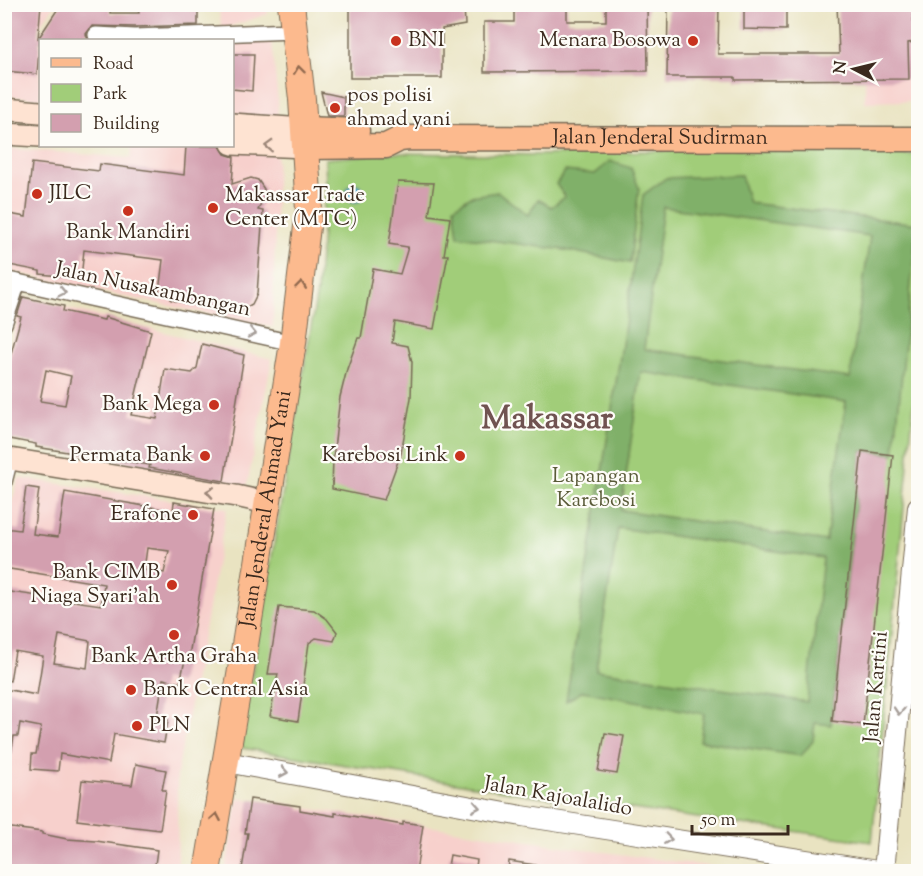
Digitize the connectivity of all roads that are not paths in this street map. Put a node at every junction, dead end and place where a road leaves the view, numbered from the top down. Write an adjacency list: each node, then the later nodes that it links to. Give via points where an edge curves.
1 (291, 4): 2 (highway, Jalan Jenderal Ahmad Yani)
2 (294, 31): 3 (street); 7 (highway, Jalan Jenderal Ahmad Yani, one-way to 2)
3 (96, 35)
4 (23, 110): 6 (main road)
5 (234, 124): 7 (main road)
6 (22, 135)
7 (305, 138): 8 (main road, Jalan Jenderal Sudirman, via 385,132 400,139); 9 (main road, one-way to 9); 12 (highway, Jalan Jenderal Ahmad Yani, one-way to 7, via 309,210)
8 (918, 138)
9 (234, 144)
10 (11, 280): 11 (street); 12 (street, Jalan Nusakambangan, one-way to 12)
11 (4, 324)
12 (293, 343): 15 (highway, Jalan Jenderal Ahmad Yani)
13 (7, 459): 14 (street); 15 (main road, one-way to 13)
14 (4, 482)
15 (267, 503): 17 (highway, Jalan Jenderal Ahmad Yani)
16 (918, 507): 19 (street, Jalan Kartini, one-way to 19)
17 (226, 762): 18 (highway, Jalan Jenderal Ahmad Yani, one-way to 17); 19 (street, Jalan Kajoalalido, one-way to 19, via 522,816)
18 (207, 872)
19 (884, 872)

